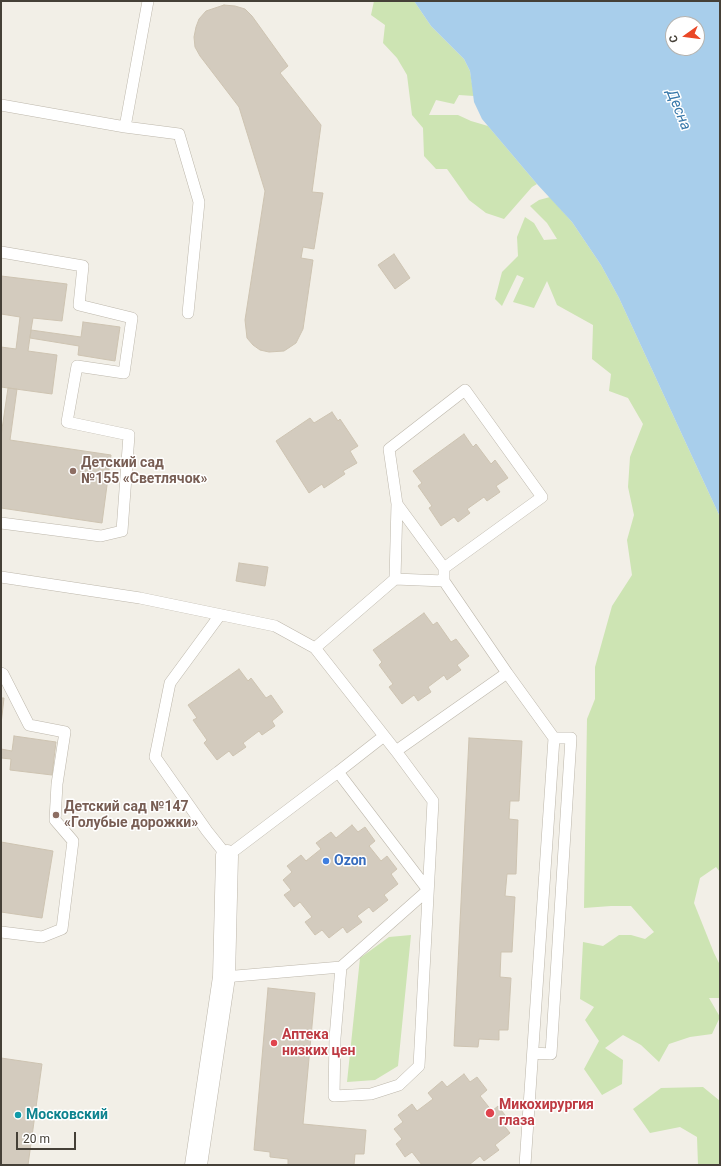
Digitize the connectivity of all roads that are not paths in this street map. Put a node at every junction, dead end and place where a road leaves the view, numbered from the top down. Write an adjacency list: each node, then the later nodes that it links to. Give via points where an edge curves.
1 (148, 1): 3 (lane)
2 (1, 106): 3 (lane)
3 (125, 127): 5 (lane, via 179,134 199,202)
4 (1, 252): 7 (lane, via 82,266 79,305 132,318 124,373 76,366 68,422 129,435 122,531 101,536)
5 (188, 313)
6 (397, 504): 8 (lane); 8 (lane, via 389,448 465,390 542,497); 10 (lane)
7 (1, 523)
8 (444, 568): 11 (lane)
9 (1, 577): 12 (lane, via 140,598)
10 (395, 579): 11 (lane); 13 (lane)
11 (444, 581): 14 (lane)
12 (220, 614): 13 (lane, via 275,626); 20 (lane, via 170,683 155,757)
13 (315, 648): 16 (lane)
14 (507, 673): 17 (lane); 18 (lane)
15 (1, 674): 22 (lane, via 30,725 65,732 57,784 55,820 73,841 62,929 42,937)
16 (384, 736): 18 (lane); 19 (lane)
17 (554, 738): 25 (lane); 25 (lane, via 571,738 552,1054)
18 (396, 751): 21 (lane, via 433,801)
19 (338, 772): 20 (lane); 21 (lane)
20 (227, 856): 24 (street)
21 (428, 890): 23 (lane); 23 (lane, via 419,1066 400,1084 371,1094 334,1096 335,1038)
22 (1, 932)
23 (341, 967): 24 (lane)
24 (224, 977): 26 (street)
25 (532, 1053): 27 (lane)
26 (196, 1165)
27 (525, 1165)

